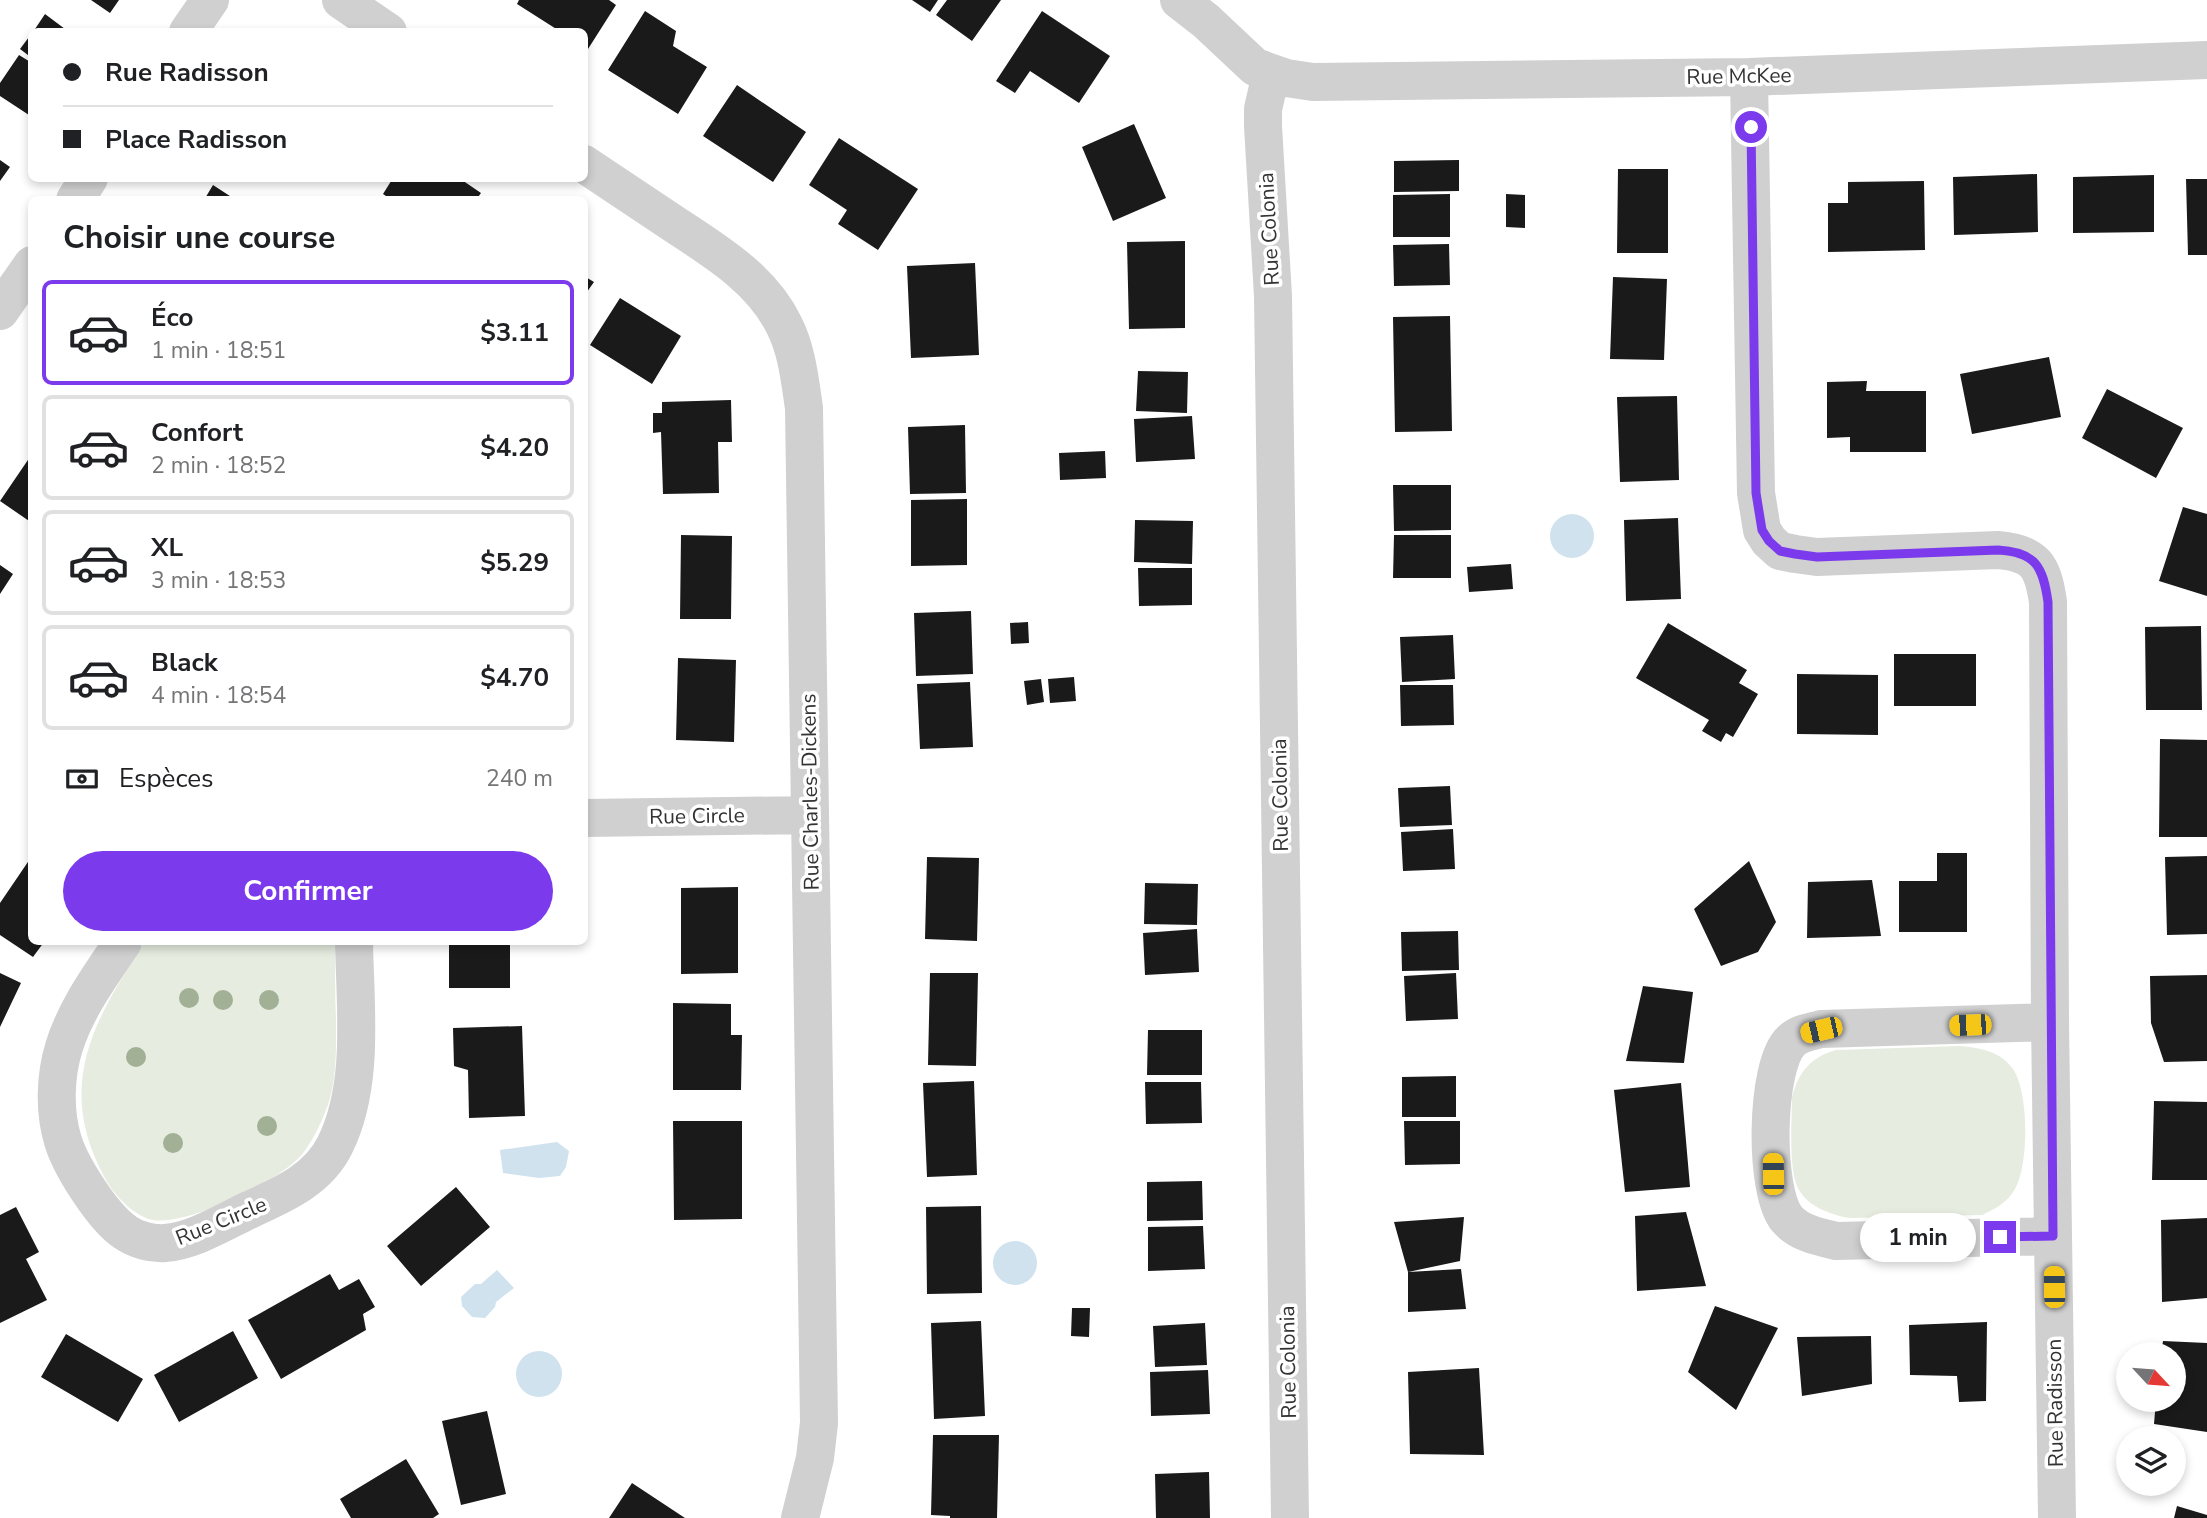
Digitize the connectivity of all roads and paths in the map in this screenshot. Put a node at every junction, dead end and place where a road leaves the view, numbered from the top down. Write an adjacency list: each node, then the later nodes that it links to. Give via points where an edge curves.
1 (209, 0): 4 (street)
2 (341, 0): 5 (street)
3 (1179, 0): 7 (street, via 1255,67)
4 (191, 28)
5 (382, 28)
6 (2207, 60): 8 (street, Rue McKee)
7 (1270, 74): 8 (street, Rue McKee, via 1313,82); 19 (street, Rue Colonia, via 1263,126 1273,296)
8 (1749, 77): 16 (street, Rue Radisson, via 1756,493 1762,530 1780,551 1817,557 2015,551 2038,565 2045,579)
9 (588, 167): 12 (street, Rue Charles-Dickens, via 719,254 770,302 785,326 804,408)
10 (28, 271): 11 (street)
11 (0, 311)
12 (810, 815): 13 (street, Rue Circle); 18 (street, Rue Charles-Dickens, via 819,1423)
13 (588, 818)
14 (121, 945): 15 (street, Rue Circle, via 77,1014 57,1078 57,1108 63,1142 104,1212 125,1232 145,1241 166,1243 281,1196 323,1164 335,1145 353,1088)
15 (354, 945)
16 (2050, 1022): 17 (street, Rue Radisson); 17 (street, via 1800,1034 1783,1051 1771,1102 1774,1190 1787,1219 1800,1230 1836,1241)
17 (2053, 1236): 20 (street, Rue Radisson)
18 (800, 1518)
19 (1290, 1518)
20 (2057, 1518)

